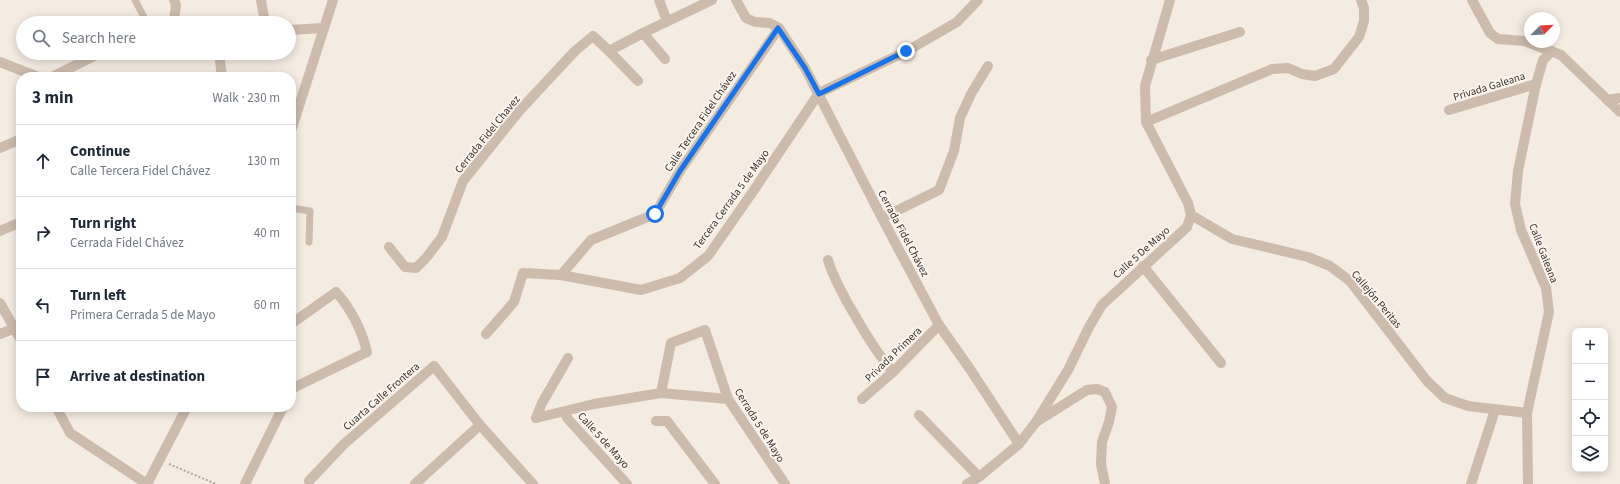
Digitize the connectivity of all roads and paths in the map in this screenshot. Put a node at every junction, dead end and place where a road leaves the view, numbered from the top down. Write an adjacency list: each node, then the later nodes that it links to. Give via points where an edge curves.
1 (135, 0): 12 (lane)
2 (174, 0): 13 (street)
3 (262, 0): 14 (street)
4 (333, 0): 16 (street)
5 (659, 0): 15 (street)
6 (712, 0): 15 (street)
7 (736, 0): 17 (street, via 746,18 755,22 770,23)
8 (978, 0): 34 (street, via 957,22 906,51)
9 (1170, 0): 26 (street)
10 (1361, 0): 40 (street, via 1364,21 1359,37 1334,69 1315,76 1288,68 1272,69)
11 (1472, 0): 22 (street, via 1490,33 1498,39 1524,41)
12 (143, 16)
13 (174, 16)
14 (264, 16)
15 (667, 22): 20 (street)
16 (324, 28): 18 (street); 39 (street)
17 (778, 28): 34 (street, Cerrada Fidel Chávez); 52 (street, Calle Tercera Fidel Chávez, via 680,171 655,214 591,240)
18 (296, 30)
19 (1240, 32): 26 (street)
20 (643, 33): 21 (street); 23 (street)
21 (610, 51): 32 (street, Cerrada Fidel Chavez); 49 (street, Cerrada Fidel Chavez, via 592,36 575,50 520,110 464,182 442,237 416,268 405,267)
22 (1552, 51): 33 (street, Calle Galeana, via 1543,60); 36 (street, via 1561,55)
23 (665, 59)
24 (86, 60): 30 (street)
25 (219, 60): 31 (street)
26 (1151, 60): 40 (street, via 1144,86)
27 (0, 62): 29 (street)
28 (988, 66): 45 (street, via 960,118 954,151 939,190)
29 (25, 72)
30 (62, 72)
31 (221, 72)
32 (638, 81)
33 (1536, 84): 37 (street, Privada Galeana); 71 (street, Calle Galeana, via 1519,163 1515,204 1521,230 1546,288 1549,312)
34 (819, 94): 45 (street, Cerrada Fidel Chávez); 52 (street, Tercera Cerrada 5 de Mayo, via 708,256 680,278 641,290)
35 (1620, 98): 36 (street)
36 (1607, 100): 38 (street)
37 (1449, 110)
38 (1620, 112)
39 (296, 115)
40 (1146, 122): 44 (street, via 1188,203)
41 (16, 141): 42 (street)
42 (0, 148)
43 (296, 209): 48 (lane, via 310,211)
44 (1192, 216): 51 (street, Calle 5 De Mayo, via 1187,227); 66 (street, Callejón Peritas, via 1232,239 1308,257 1330,266 1350,281 1427,381 1445,398 1468,406)
45 (882, 218): 55 (street, Cerrada Fidel Chávez)
46 (16, 224): 47 (street)
47 (0, 231)
48 (309, 242)
49 (389, 247)
50 (828, 260): 61 (street, via 831,273 856,317)
51 (1143, 266): 60 (street); 74 (street, Calle 5 De Mayo, via 1102,305 1068,370)
52 (561, 275): 58 (street, Tercera Cerrada 5 de Mayo, via 523,273 514,302)
53 (0, 303): 56 (street)
54 (296, 320): 62 (street, via 336,292 364,338 367,352)
55 (940, 325): 61 (street, Privada Primera); 76 (street, Cerrada Fidel Chávez)
56 (15, 328): 57 (street)
57 (0, 334)
58 (486, 334)
59 (568, 358): 70 (street, via 536,418)
60 (1221, 363)
61 (893, 372): 65 (street, Privada Primera)
62 (296, 387)
63 (661, 394): 64 (street); 64 (street, Cerrada 5 de Mayo, via 671,343 705,330); 70 (street, via 594,404)
64 (728, 399): 87 (street, Cerrada 5 de Mayo)
65 (862, 399)
66 (1495, 410): 71 (street, Callejón Peritas); 90 (street)
67 (59, 412): 81 (street, via 70,433)
68 (181, 412): 77 (street)
69 (280, 412): 83 (street)
70 (564, 412): 85 (street, Calle 5 de Mayo, via 568,420)
71 (1527, 413): 91 (street, Calle Galeana)
72 (919, 415): 78 (street)
73 (656, 421): 86 (street, via 667,421)
74 (1036, 422): 76 (street, Calle 5 De Mayo); 89 (street, via 1087,390 1097,388 1105,392 1112,407 1102,442 1101,464)
75 (480, 425): 79 (street, Cuarta Calle Frontera, via 434,366 344,444); 80 (street); 84 (street)
76 (1019, 444): 78 (street, Calle 5 De Mayo)
77 (159, 460): 81 (street); 82 (path)
78 (979, 476): 88 (street, Calle 5 De Mayo)
79 (309, 481)
80 (530, 483)
81 (147, 484)
82 (216, 484)
83 (245, 484)
84 (414, 484)
85 (628, 484)
86 (715, 484)
87 (785, 484)
88 (967, 484)
89 (1105, 484)
90 (1471, 484)
91 (1528, 484)

